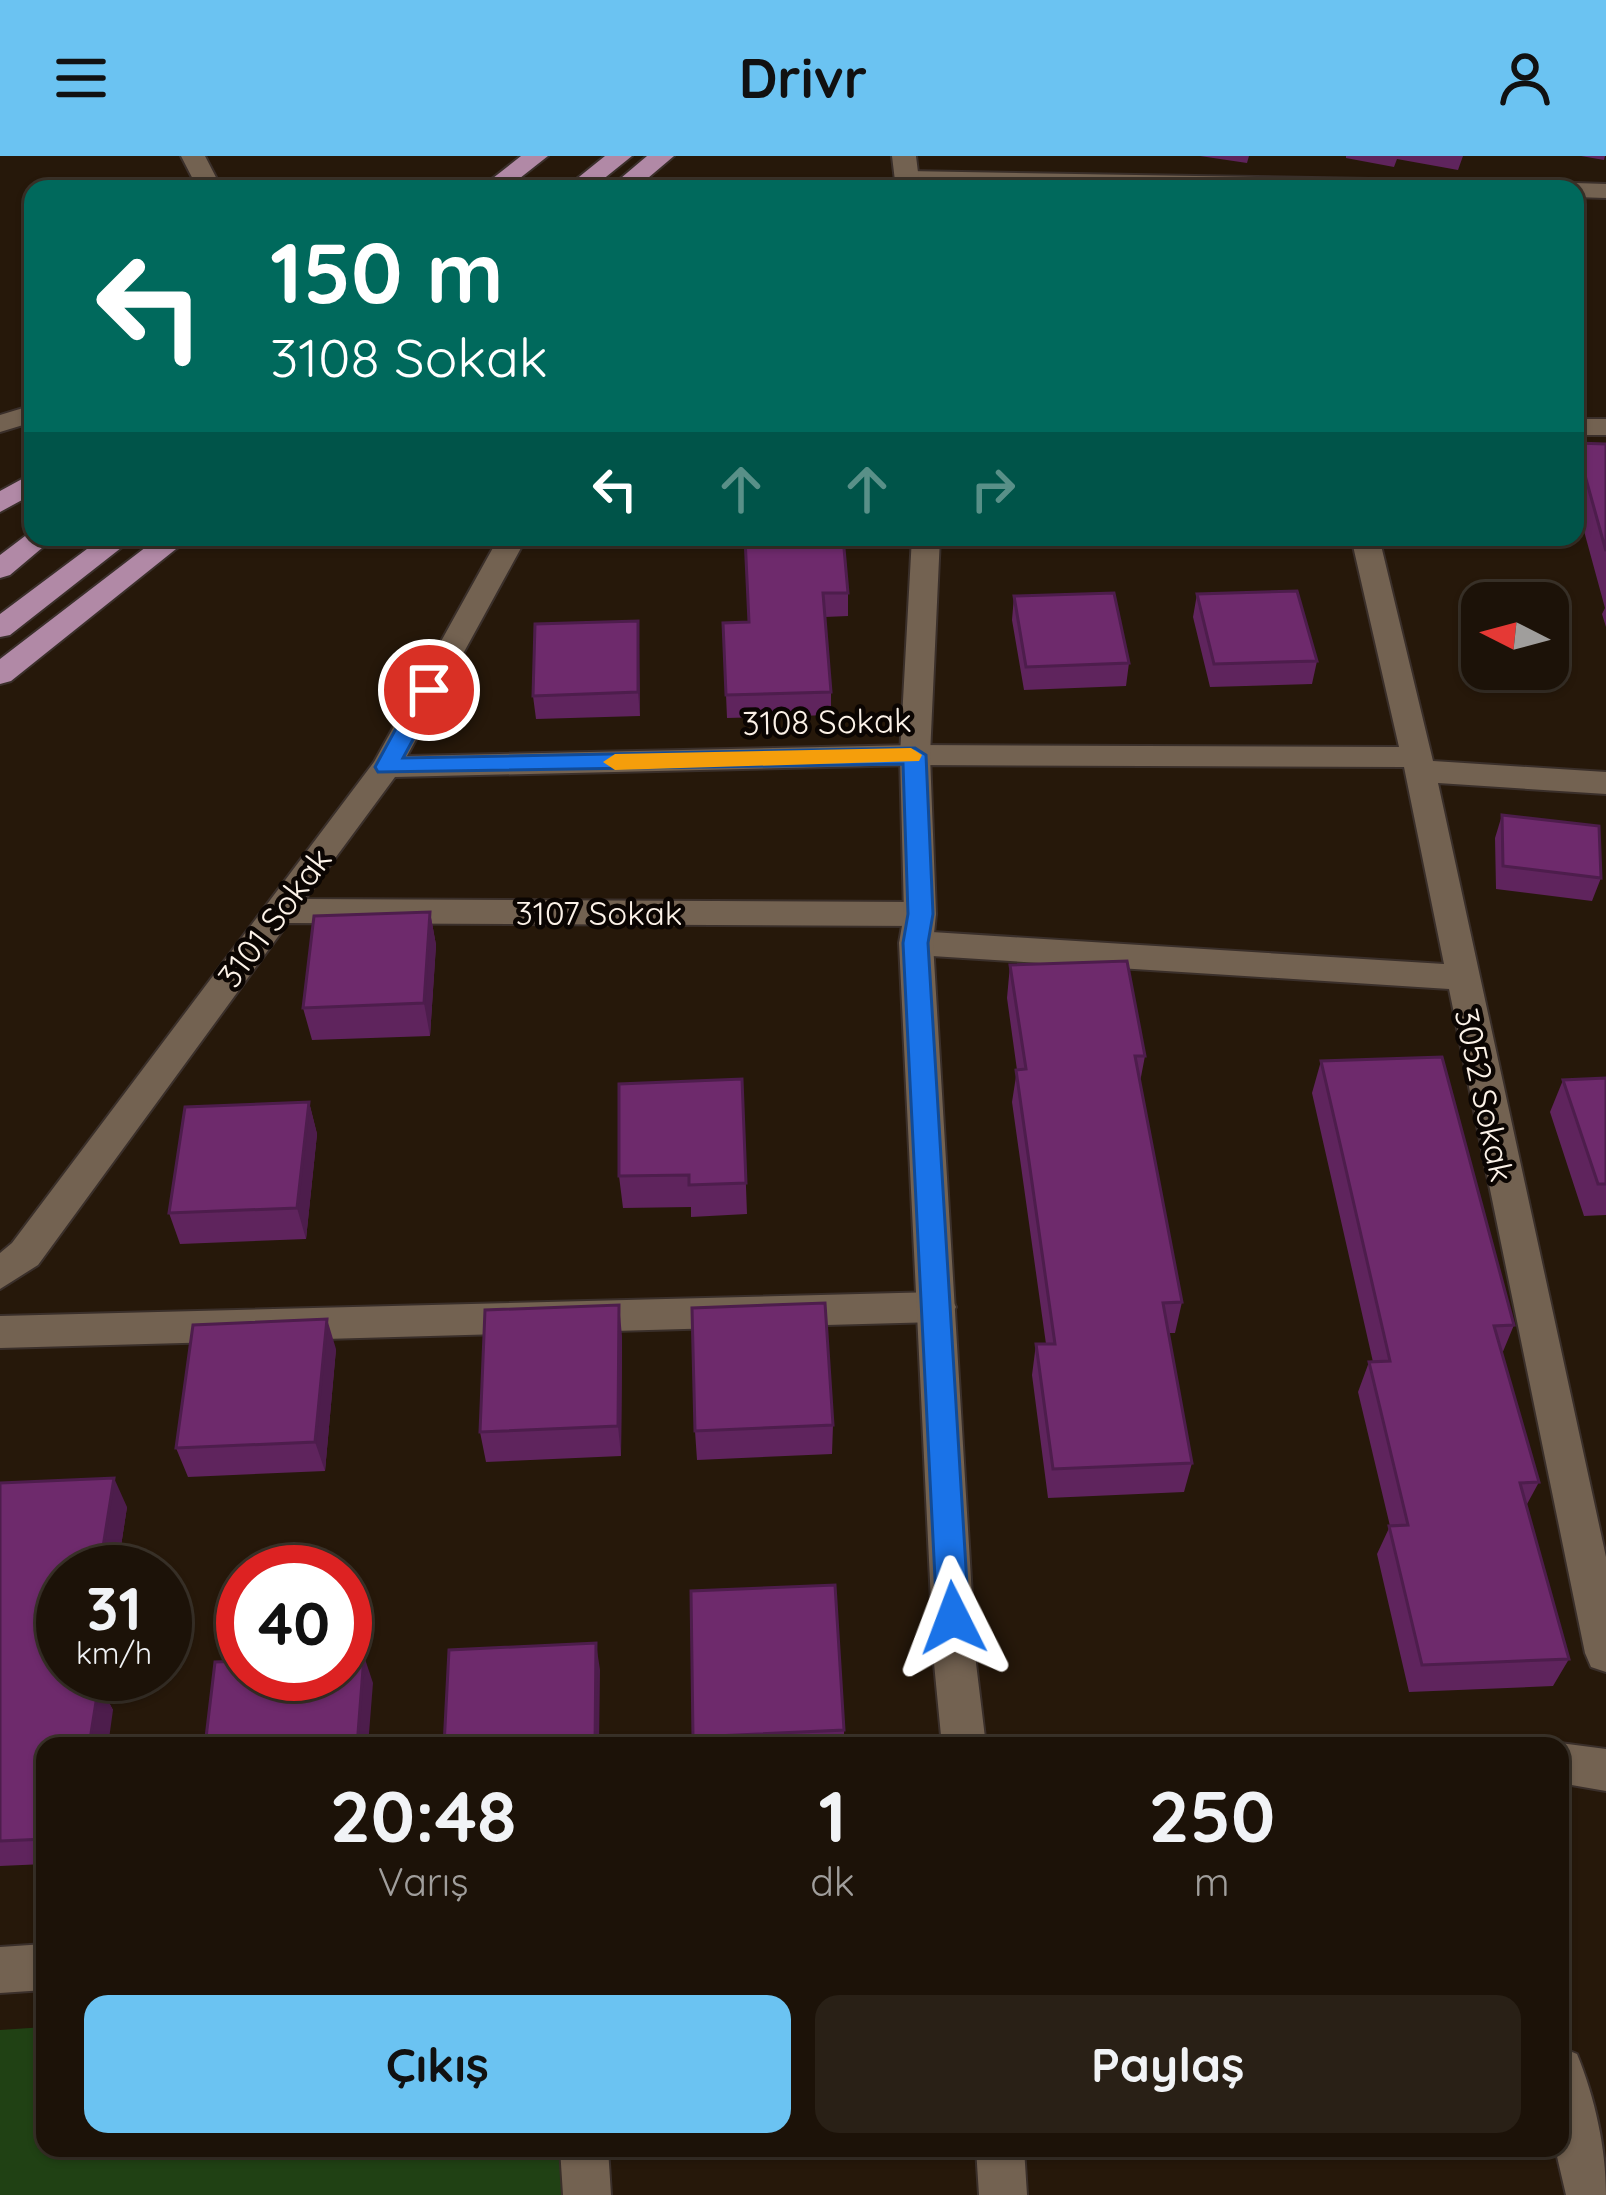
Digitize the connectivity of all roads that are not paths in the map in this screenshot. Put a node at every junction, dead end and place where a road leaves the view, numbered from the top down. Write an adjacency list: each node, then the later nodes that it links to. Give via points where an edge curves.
1 (502, 156): 6 (main road)
2 (536, 156): 7 (main road)
3 (620, 156): 8 (main road)
4 (662, 156): 9 (main road)
5 (906, 174): 10 (street)
6 (474, 180)
7 (503, 180)
8 (588, 180)
9 (631, 180)
10 (1100, 180)
11 (29, 546): 17 (main road)
12 (109, 546): 18 (main road)
13 (165, 546): 19 (main road)
14 (508, 546): 22 (street, 3101 Sokak)
15 (926, 546): 20 (street)
16 (1367, 546): 21 (street, 3052 Sokak)
17 (0, 569)
18 (0, 628)
19 (0, 674)
20 (915, 755): 21 (street, 3108 Sokak); 22 (street, 3108 Sokak); 25 (street)
21 (1416, 764): 23 (street, 3108 Sokak); 26 (street, 3052 Sokak)
22 (386, 767): 24 (street, 3101 Sokak)
23 (1606, 783)
24 (278, 911): 25 (street, 3107 Sokak); 27 (street, 3101 Sokak, via 26,1254)
25 (918, 928): 26 (street, 3107 Sokak); 28 (street)
26 (1460, 976): 30 (street, 3052 Sokak)
27 (0, 1274)
28 (937, 1306): 29 (street); 31 (street)
29 (0, 1332)
30 (1606, 1653)
31 (963, 1737)
32 (1569, 1764): 33 (street)
33 (1606, 1770)
34 (36, 1968): 35 (street)
35 (0, 1970)
36 (1569, 2108): 41 (street)
37 (585, 2157): 39 (street)
38 (1001, 2157): 40 (street)
39 (587, 2195)
40 (1003, 2195)
41 (1590, 2195)

